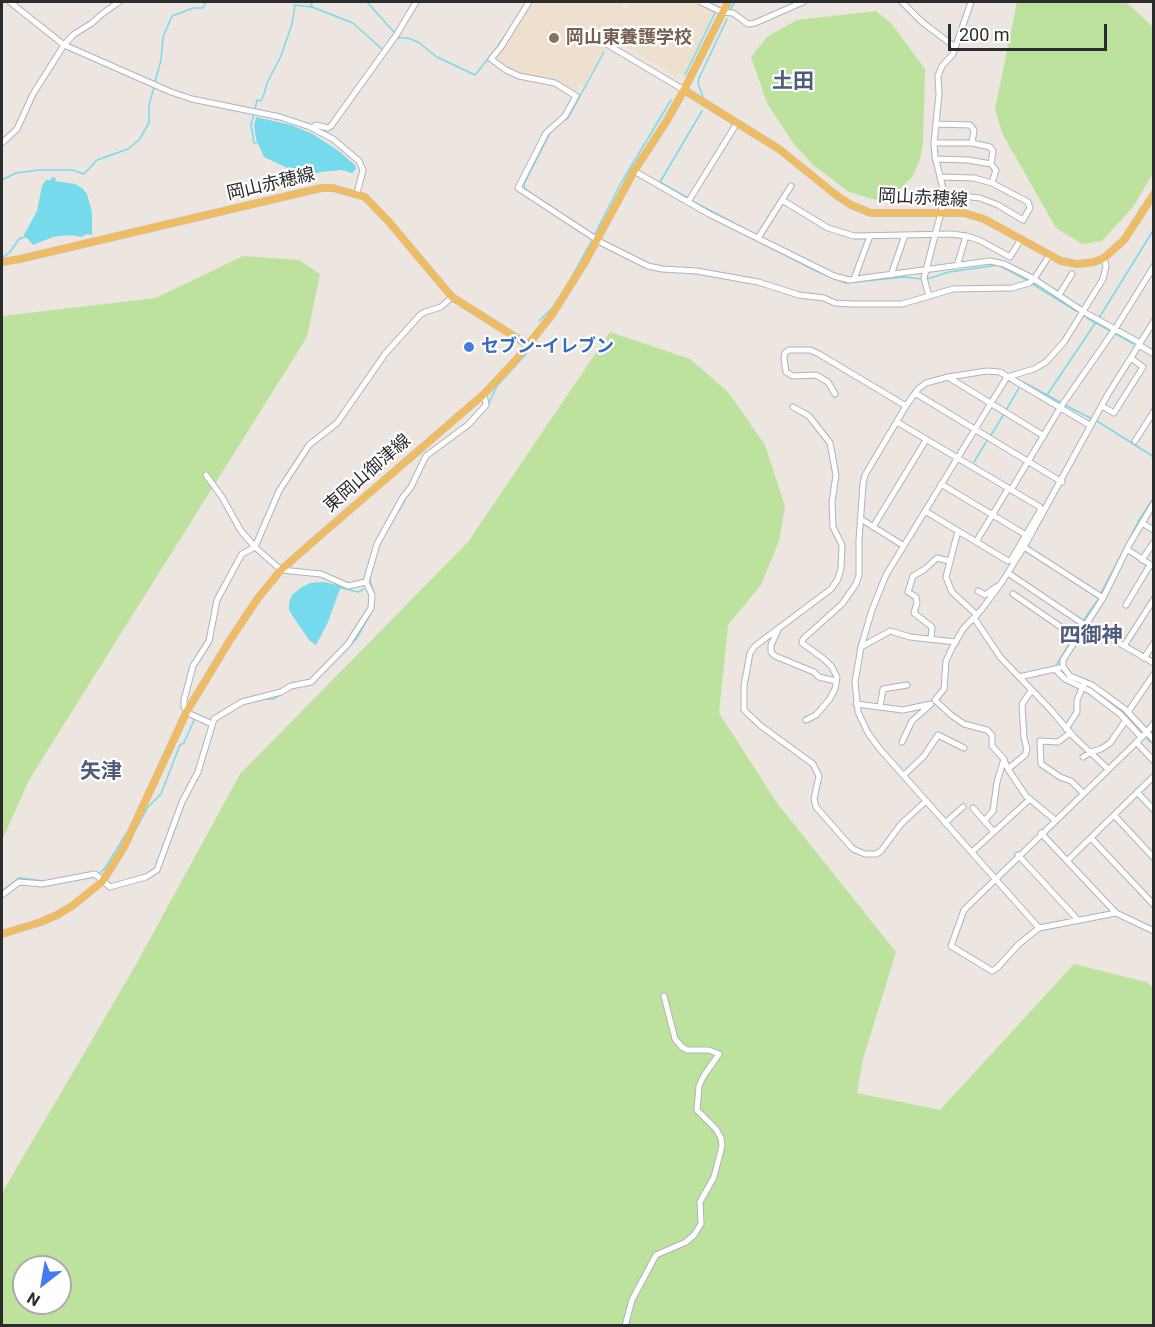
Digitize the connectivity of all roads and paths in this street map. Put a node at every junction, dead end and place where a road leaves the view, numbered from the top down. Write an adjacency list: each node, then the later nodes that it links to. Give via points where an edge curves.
1 (10, 2): 12 (street)
2 (119, 2): 12 (street)
3 (416, 2): 17 (street, via 332,126 316,124)
4 (529, 2): 39 (street, via 491,59 506,70 555,83 576,96 566,116 546,134 518,188)
5 (701, 2): 10 (street)
6 (728, 2): 10 (main road, 東岡山御津線)
7 (803, 2): 10 (street, via 748,24 733,13)
8 (902, 2): 13 (street)
9 (971, 2): 13 (street)
10 (722, 12): 14 (main road, 東岡山御津線)
11 (605, 44): 14 (street)
12 (64, 45): 17 (street, via 192,99 280,117); 19 (street, via 16,129)
13 (955, 47): 16 (street, via 938,76)
14 (684, 90): 15 (main road, 岡山赤穂線); 23 (main road, 東岡山御津線)
15 (737, 123): 30 (street); 32 (main road, 岡山赤穂線, via 780,149 850,205 871,213)
16 (936, 124): 18 (street); 20 (street, via 970,125 974,130)
17 (312, 128): 27 (street, via 345,147 359,161 363,170)
18 (934, 142): 20 (street); 21 (street)
19 (2, 143)
20 (972, 143): 22 (street, via 990,147)
21 (935, 159): 22 (street); 24 (street)
22 (991, 164): 25 (street, via 996,170)
23 (634, 171): 30 (street); 39 (main road, 東岡山御津線)
24 (940, 177): 25 (street); 28 (street)
25 (992, 183): 28 (street, via 1028,202 1030,208 1023,220 980,198)
26 (791, 186): 31 (street)
27 (357, 194): 42 (main road, 岡山赤穂線, via 321,188); 52 (main road, 岡山赤穂線, via 365,197 389,222)
28 (945, 194): 32 (street)
29 (1154, 194): 41 (main road, via 1124,240)
30 (689, 200): 37 (street)
31 (782, 200): 35 (street, via 828,228); 37 (street)
32 (942, 213): 33 (street); 38 (main road, 岡山赤穂線, via 964,213 984,219)
33 (936, 234): 34 (street); 36 (street); 45 (street)
34 (905, 235): 35 (street); 47 (street)
35 (870, 236): 48 (street)
36 (966, 236): 38 (street, via 1010,257); 43 (street)
37 (758, 238): 48 (street, via 834,276)
38 (1021, 239): 40 (main road, 岡山赤穂線)
39 (597, 240): 51 (street, via 655,267 758,282 835,303 902,303); 57 (main road, 東岡山御津線, via 562,300)
40 (1049, 256): 41 (main road, 岡山赤穂線, via 1077,264); 49 (street)
41 (1104, 258): 53 (street, via 1103,279)
42 (2, 262)
43 (957, 266): 45 (street); 49 (street, via 996,261)
44 (1154, 266): 55 (street)
45 (925, 270): 47 (street); 51 (street)
46 (1072, 274): 50 (street)
47 (891, 275): 48 (street)
48 (854, 279)
49 (1031, 281): 50 (street); 51 (street, via 1012,288 953,289)
50 (1059, 295): 53 (street)
51 (929, 296)
52 (452, 297): 57 (main road, 岡山赤穂線); 95 (street, via 441,307 420,315 385,354 337,423 309,445 279,491)
53 (1084, 312): 55 (street); 61 (street, via 1046,362)
54 (1154, 321): 56 (street)
55 (1114, 330): 56 (street); 67 (street)
56 (1139, 344): 58 (street); 59 (street)
57 (528, 345): 63 (main road, 東岡山御津線)
58 (1154, 354)
59 (1131, 358): 68 (street); 68 (street, via 1143,367 1114,413)
60 (948, 377): 61 (street, via 987,370); 62 (street, via 926,383); 65 (street)
61 (1007, 377): 65 (street); 67 (street)
62 (915, 393): 66 (street); 73 (street)
63 (484, 394): 101 (main road, 東岡山御津線); 103 (street, via 486,405 469,424 423,461 377,544)
64 (835, 394): 66 (street, via 828,382 816,375 794,376 786,372 785,353 810,350)
65 (991, 404): 73 (street); 74 (street)
66 (906, 406): 71 (street)
67 (1062, 406): 72 (street); 74 (street)
68 (1102, 406): 72 (street)
69 (793, 407): 112 (street, via 809,417 830,443 836,475 833,527 842,545 842,557 838,579 831,589)
70 (1154, 411): 76 (street)
71 (897, 422): 75 (street); 86 (street, via 865,475)
72 (1093, 422): 80 (street)
73 (975, 430): 77 (street); 78 (street)
74 (1044, 436): 78 (street)
75 (926, 440): 77 (street); 88 (street)
76 (1135, 441)
77 (957, 458): 81 (street); 82 (street)
78 (1028, 462): 80 (street); 82 (street)
79 (206, 475): 95 (street)
80 (1062, 482): 96 (street)
81 (941, 484): 84 (street); 85 (street)
82 (1010, 489): 85 (street); 91 (street, via 1040,507)
83 (1154, 503): 87 (street)
84 (925, 511): 90 (street); 94 (street)
85 (993, 515): 91 (street); 92 (street)
86 (861, 519): 88 (street); 124 (street, via 859,575 855,584 842,604 802,639 832,667)
87 (1142, 523): 89 (street); 97 (street)
88 (873, 527): 94 (street)
89 (1154, 530)
90 (958, 531): 92 (street); 99 (street)
91 (1026, 535): 92 (street, via 1008,561)
92 (976, 542)
93 (1154, 542): 98 (street)
94 (904, 546): 118 (street, via 878,593)
95 (255, 547): 101 (street); 131 (street, via 242,554 218,600 209,641 192,670 184,700)
96 (1024, 547): 102 (street); 107 (street)
97 (1127, 549): 98 (street); 107 (street)
98 (1142, 560): 100 (street)
99 (950, 561): 110 (street, via 945,578 952,592); 114 (street, via 937,558 913,576 908,592 916,597 914,613 932,627)
100 (1152, 566): 109 (street)
101 (281, 570): 103 (street, via 321,574 348,586); 131 (main road, 東岡山御津線, via 258,598)
102 (1008, 573): 104 (street); 111 (street)
103 (366, 582): 135 (street, via 372,595 371,608 352,639 314,679 242,702)
104 (1002, 582): 105 (street, via 988,594); 110 (street)
105 (978, 591)
106 (1013, 594): 113 (street)
107 (1100, 597): 111 (street)
108 (1154, 599): 117 (street)
109 (1126, 605)
110 (976, 616): 115 (street); 123 (street, via 1001,658)
111 (1084, 624): 113 (street); 117 (street)
112 (780, 627): 124 (street, via 771,645 775,656); 154 (street, via 750,653 744,710 813,764 819,776 816,807 853,849 876,854)
113 (1075, 636): 121 (street)
114 (931, 639): 115 (street); 118 (street, via 890,631)
115 (956, 642): 128 (street, via 946,661 944,688)
116 (1154, 643): 119 (street)
117 (1124, 646): 119 (street)
118 (861, 648): 129 (street)
119 (1144, 658): 120 (street)
120 (1154, 663)
121 (1059, 668): 123 (street); 126 (street, via 1065,679)
122 (1154, 674): 132 (street)
123 (1020, 677): 127 (street)
124 (836, 681): 133 (street, via 822,708)
125 (907, 685): 130 (street, via 883,689)
126 (1083, 685): 132 (street); 134 (street); 137 (street)
127 (1031, 691): 137 (street); 147 (street, via 1022,704 1027,749)
128 (933, 702): 130 (street, via 903,710); 141 (street, via 912,721); 145 (street, via 964,724 987,730 992,735 992,746)
129 (856, 704): 130 (street); 149 (street, via 867,733)
130 (880, 707)
131 (187, 711): 135 (street); 170 (main road, 東岡山御津線, via 124,847)
132 (1128, 712): 138 (street)
133 (806, 720)
134 (1126, 720): 139 (street); 143 (street, via 1110,742)
135 (213, 722): 170 (street, via 198,772 182,802 158,868 146,877 110,887)
136 (1154, 723): 138 (street)
137 (1068, 731): 143 (street); 152 (street, via 1058,742 1040,741 1041,764 1071,781)
138 (1146, 733): 139 (street); 140 (street)
139 (1138, 739): 146 (street); 148 (street)
140 (1154, 740)
141 (902, 742)
142 (964, 748): 149 (street, via 938,735)
143 (1090, 752): 144 (street); 148 (street)
144 (1083, 757)
145 (1004, 759): 147 (street); 160 (street, via 993,811)
146 (1154, 761)
147 (1008, 769): 153 (street)
148 (1108, 769): 152 (street)
149 (904, 776): 154 (street)
150 (1154, 776): 151 (street)
151 (1137, 792): 157 (street); 158 (street)
152 (1083, 793): 159 (street)
153 (1030, 799): 159 (street); 162 (street)
154 (926, 801): 161 (street)
155 (963, 807): 161 (street)
156 (973, 808): 160 (street)
157 (1154, 810)
158 (1114, 815): 164 (street); 167 (street)
159 (1054, 820): 163 (street)
160 (984, 821): 162 (street)
161 (945, 823): 165 (street)
162 (994, 832): 165 (street)
163 (1041, 833): 166 (street); 168 (street)
164 (1091, 838): 168 (street); 172 (street)
165 (972, 852): 169 (street)
166 (1018, 855): 169 (street); 174 (street)
167 (1154, 858)
168 (1068, 860): 173 (street)
169 (995, 878): 175 (street); 175 (street, via 964,910 951,946 992,971)
170 (102, 882): 171 (street, via 95,874 42,884 19,882); 177 (main road, 東岡山御津線, via 57,915)
171 (2, 895)
172 (1154, 905)
173 (1116, 913): 174 (street); 176 (street)
174 (1078, 920): 175 (street)
175 (1039, 928)
176 (1154, 931)
177 (2, 934)
178 (664, 996): 179 (street, via 675,1039 682,1047 719,1054 703,1077 697,1102 698,1110 716,1129 722,1146 714,1177 700,1202 701,1224 686,1242 656,1255 632,1300)
179 (625, 1326)

